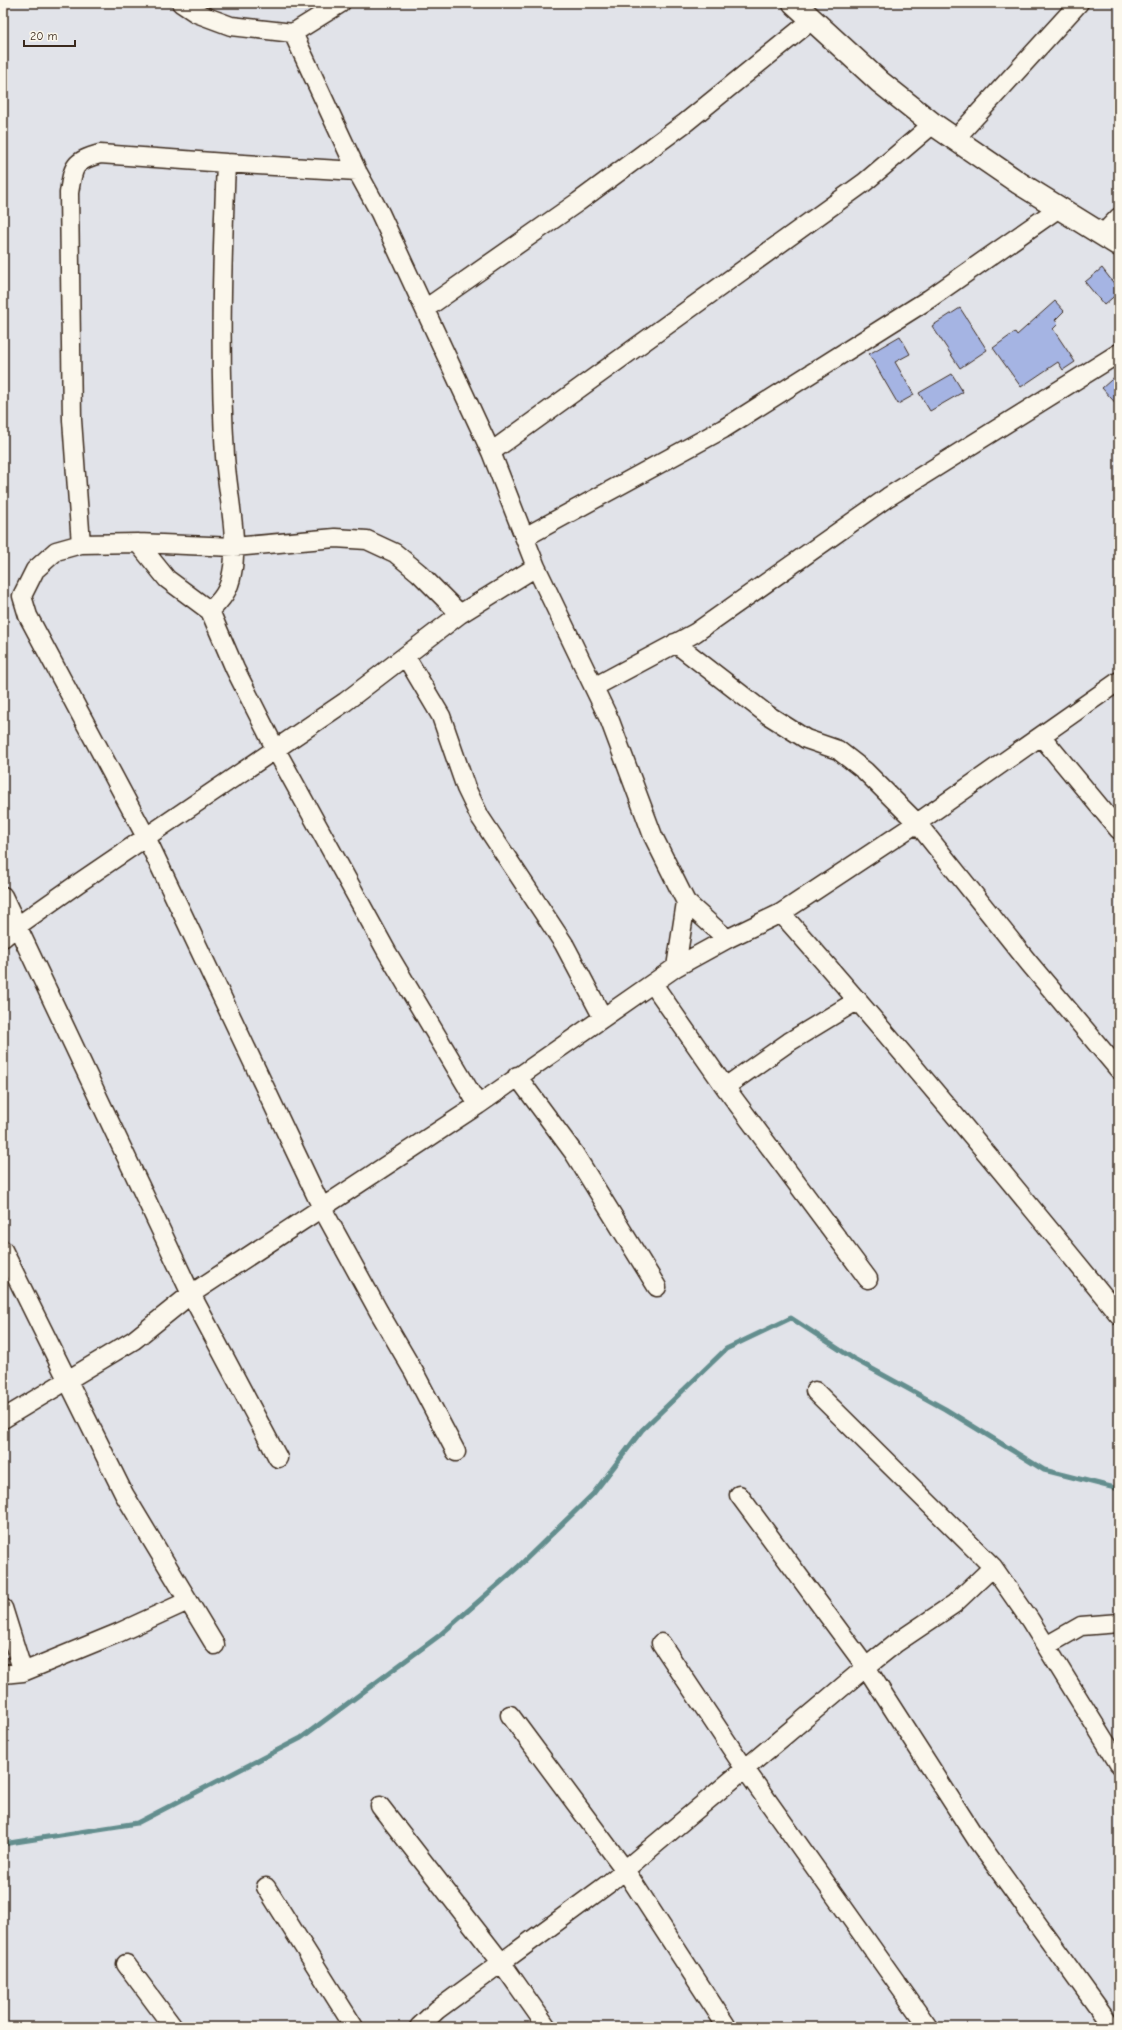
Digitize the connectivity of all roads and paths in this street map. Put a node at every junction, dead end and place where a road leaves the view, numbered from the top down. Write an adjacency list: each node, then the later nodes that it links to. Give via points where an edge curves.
1 (180, 3): 6 (street, via 196,13 231,26)
2 (341, 3): 6 (street)
3 (794, 3): 5 (street)
4 (1079, 3): 8 (street)
5 (812, 20): 7 (street, via 880,82); 14 (street, via 679,128)
6 (293, 33): 10 (street)
7 (933, 124): 8 (street); 16 (street, via 865,182)
8 (956, 138): 11 (street)
9 (226, 163): 10 (street); 19 (street, via 100,154 85,158 72,170 69,193 72,420); 20 (street, via 221,341 225,457)
10 (356, 171): 14 (street, via 380,213)
11 (1059, 208): 13 (street); 17 (street, via 929,300 723,429)
12 (1119, 217): 13 (street)
13 (1111, 240)
14 (425, 309): 16 (street)
15 (1119, 354): 24 (street, via 888,497 695,632)
16 (491, 452): 17 (street)
17 (524, 537): 21 (street)
18 (138, 542): 19 (street); 20 (street); 22 (street, via 167,580)
19 (82, 544): 32 (street, via 56,551 35,570 22,596 28,616)
20 (234, 547): 22 (street, via 233,573 226,594); 23 (street, via 335,538 367,540 395,553)
21 (536, 567): 23 (street); 27 (street)
22 (210, 612): 29 (street, via 235,669)
23 (460, 614): 25 (street)
24 (675, 643): 27 (street); 30 (street, via 768,715 806,739 838,750 865,771)
25 (406, 657): 29 (street); 41 (street, via 441,716 466,788 480,818 564,944)
26 (1119, 681): 28 (street)
27 (594, 687): 34 (street, via 610,721 653,836)
28 (1041, 736): 30 (street); 31 (street)
29 (276, 750): 32 (street); 45 (street, via 386,952)
30 (917, 823): 35 (street); 42 (street)
31 (1119, 830)
32 (146, 837): 36 (street); 46 (street)
33 (3, 896): 36 (street)
34 (686, 902): 37 (street); 38 (street)
35 (781, 913): 37 (street); 40 (street)
36 (9, 932): 50 (street)
37 (727, 939): 38 (street)
38 (676, 967): 39 (street)
39 (653, 984): 41 (street); 44 (street)
40 (858, 1000): 44 (street, via 789,1042); 51 (street, via 1004,1172)
41 (603, 1018): 43 (street)
42 (1119, 1070)
43 (518, 1076): 45 (street); 49 (street, via 574,1153)
44 (725, 1087): 48 (street)
45 (478, 1104): 46 (street)
46 (322, 1208): 50 (street); 55 (street)
47 (3, 1250): 52 (street)
48 (868, 1279)
49 (657, 1287)
50 (191, 1294): 52 (street, via 134,1340); 56 (street)
51 (1119, 1315)
52 (68, 1380): 54 (street); 59 (street, via 124,1494)
53 (815, 1391): 58 (street)
54 (3, 1419)
55 (456, 1452)
56 (278, 1458)
57 (739, 1495): 65 (street)
58 (993, 1567): 64 (street); 65 (street, via 954,1604 896,1643)
59 (188, 1601): 63 (street); 66 (street)
60 (3, 1608): 66 (street)
61 (1119, 1623): 64 (street, via 1081,1626)
62 (661, 1643): 70 (street)
63 (215, 1645)
64 (1046, 1646): 69 (street)
65 (866, 1667): 70 (street); 82 (street, via 977,1840)
66 (23, 1672): 67 (street)
67 (3, 1674)
68 (510, 1715): 72 (street)
69 (1119, 1764)
70 (745, 1769): 72 (street); 81 (street)
71 (380, 1806): 74 (street)
72 (625, 1870): 74 (street); 80 (street)
73 (266, 1888): 77 (street)
74 (502, 1962): 78 (street, via 436,2010); 79 (street)
75 (126, 1964): 76 (street)
76 (173, 2027)
77 (354, 2027)
78 (419, 2027)
79 (547, 2027)
80 (726, 2027)
81 (928, 2027)
82 (1112, 2027)

